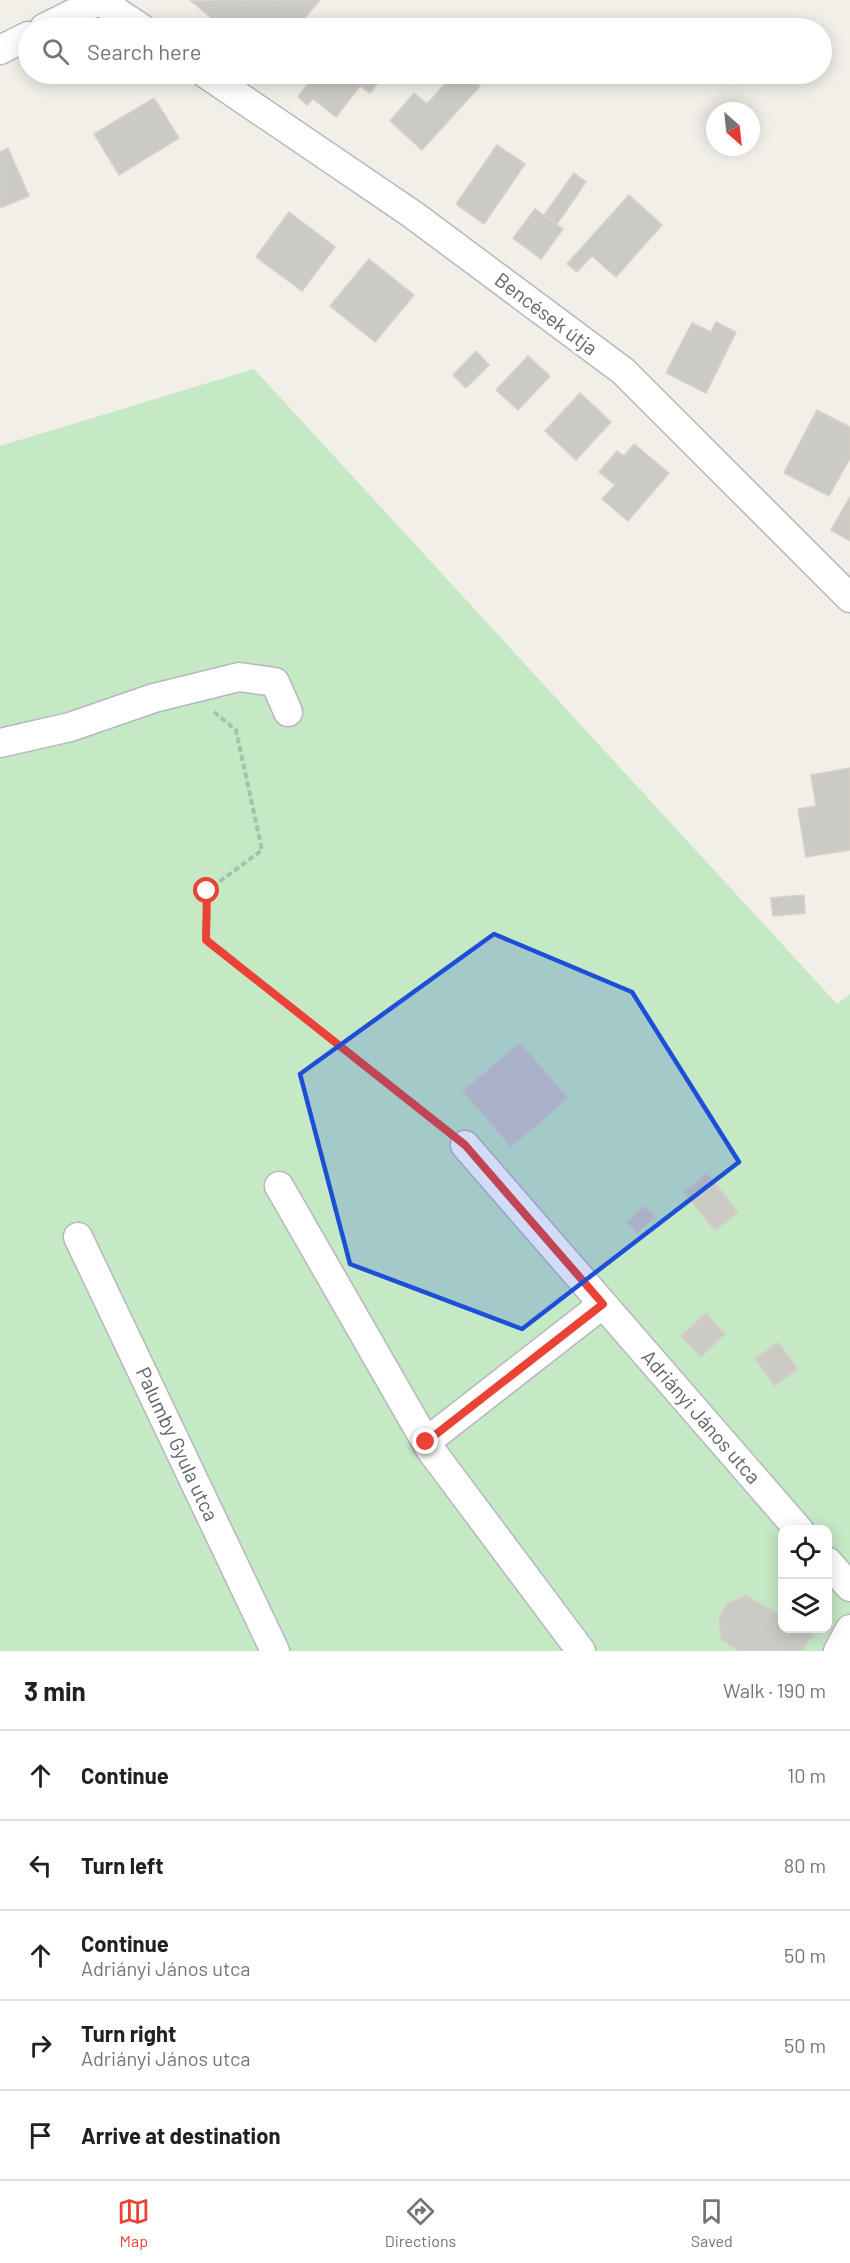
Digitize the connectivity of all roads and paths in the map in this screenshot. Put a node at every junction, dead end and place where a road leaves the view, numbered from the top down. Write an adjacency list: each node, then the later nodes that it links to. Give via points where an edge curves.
1 (99, 0): 2 (street); 3 (street)
2 (64, 18)
3 (126, 18)
4 (18, 41): 5 (street)
5 (0, 50)
6 (221, 84): 7 (street, Bencések útja, via 412,214 623,371)
7 (850, 598)
8 (187, 690): 9 (street, via 240,677 274,682); 10 (street, via 70,728); 11 (path, via 236,730 262,850 207,891 206,940)
9 (288, 712)
10 (0, 743)
11 (465, 1145): 14 (street, Adriányi János utca)
12 (279, 1186): 15 (street)
13 (78, 1237): 20 (street, Palumby Gyula utca)
14 (603, 1304): 15 (street); 16 (street, Adriányi János utca)
15 (426, 1442): 21 (street)
16 (796, 1525)
17 (832, 1567): 18 (street)
18 (850, 1587)
19 (850, 1629): 22 (street)
20 (275, 1651)
21 (581, 1651)
22 (838, 1651)

